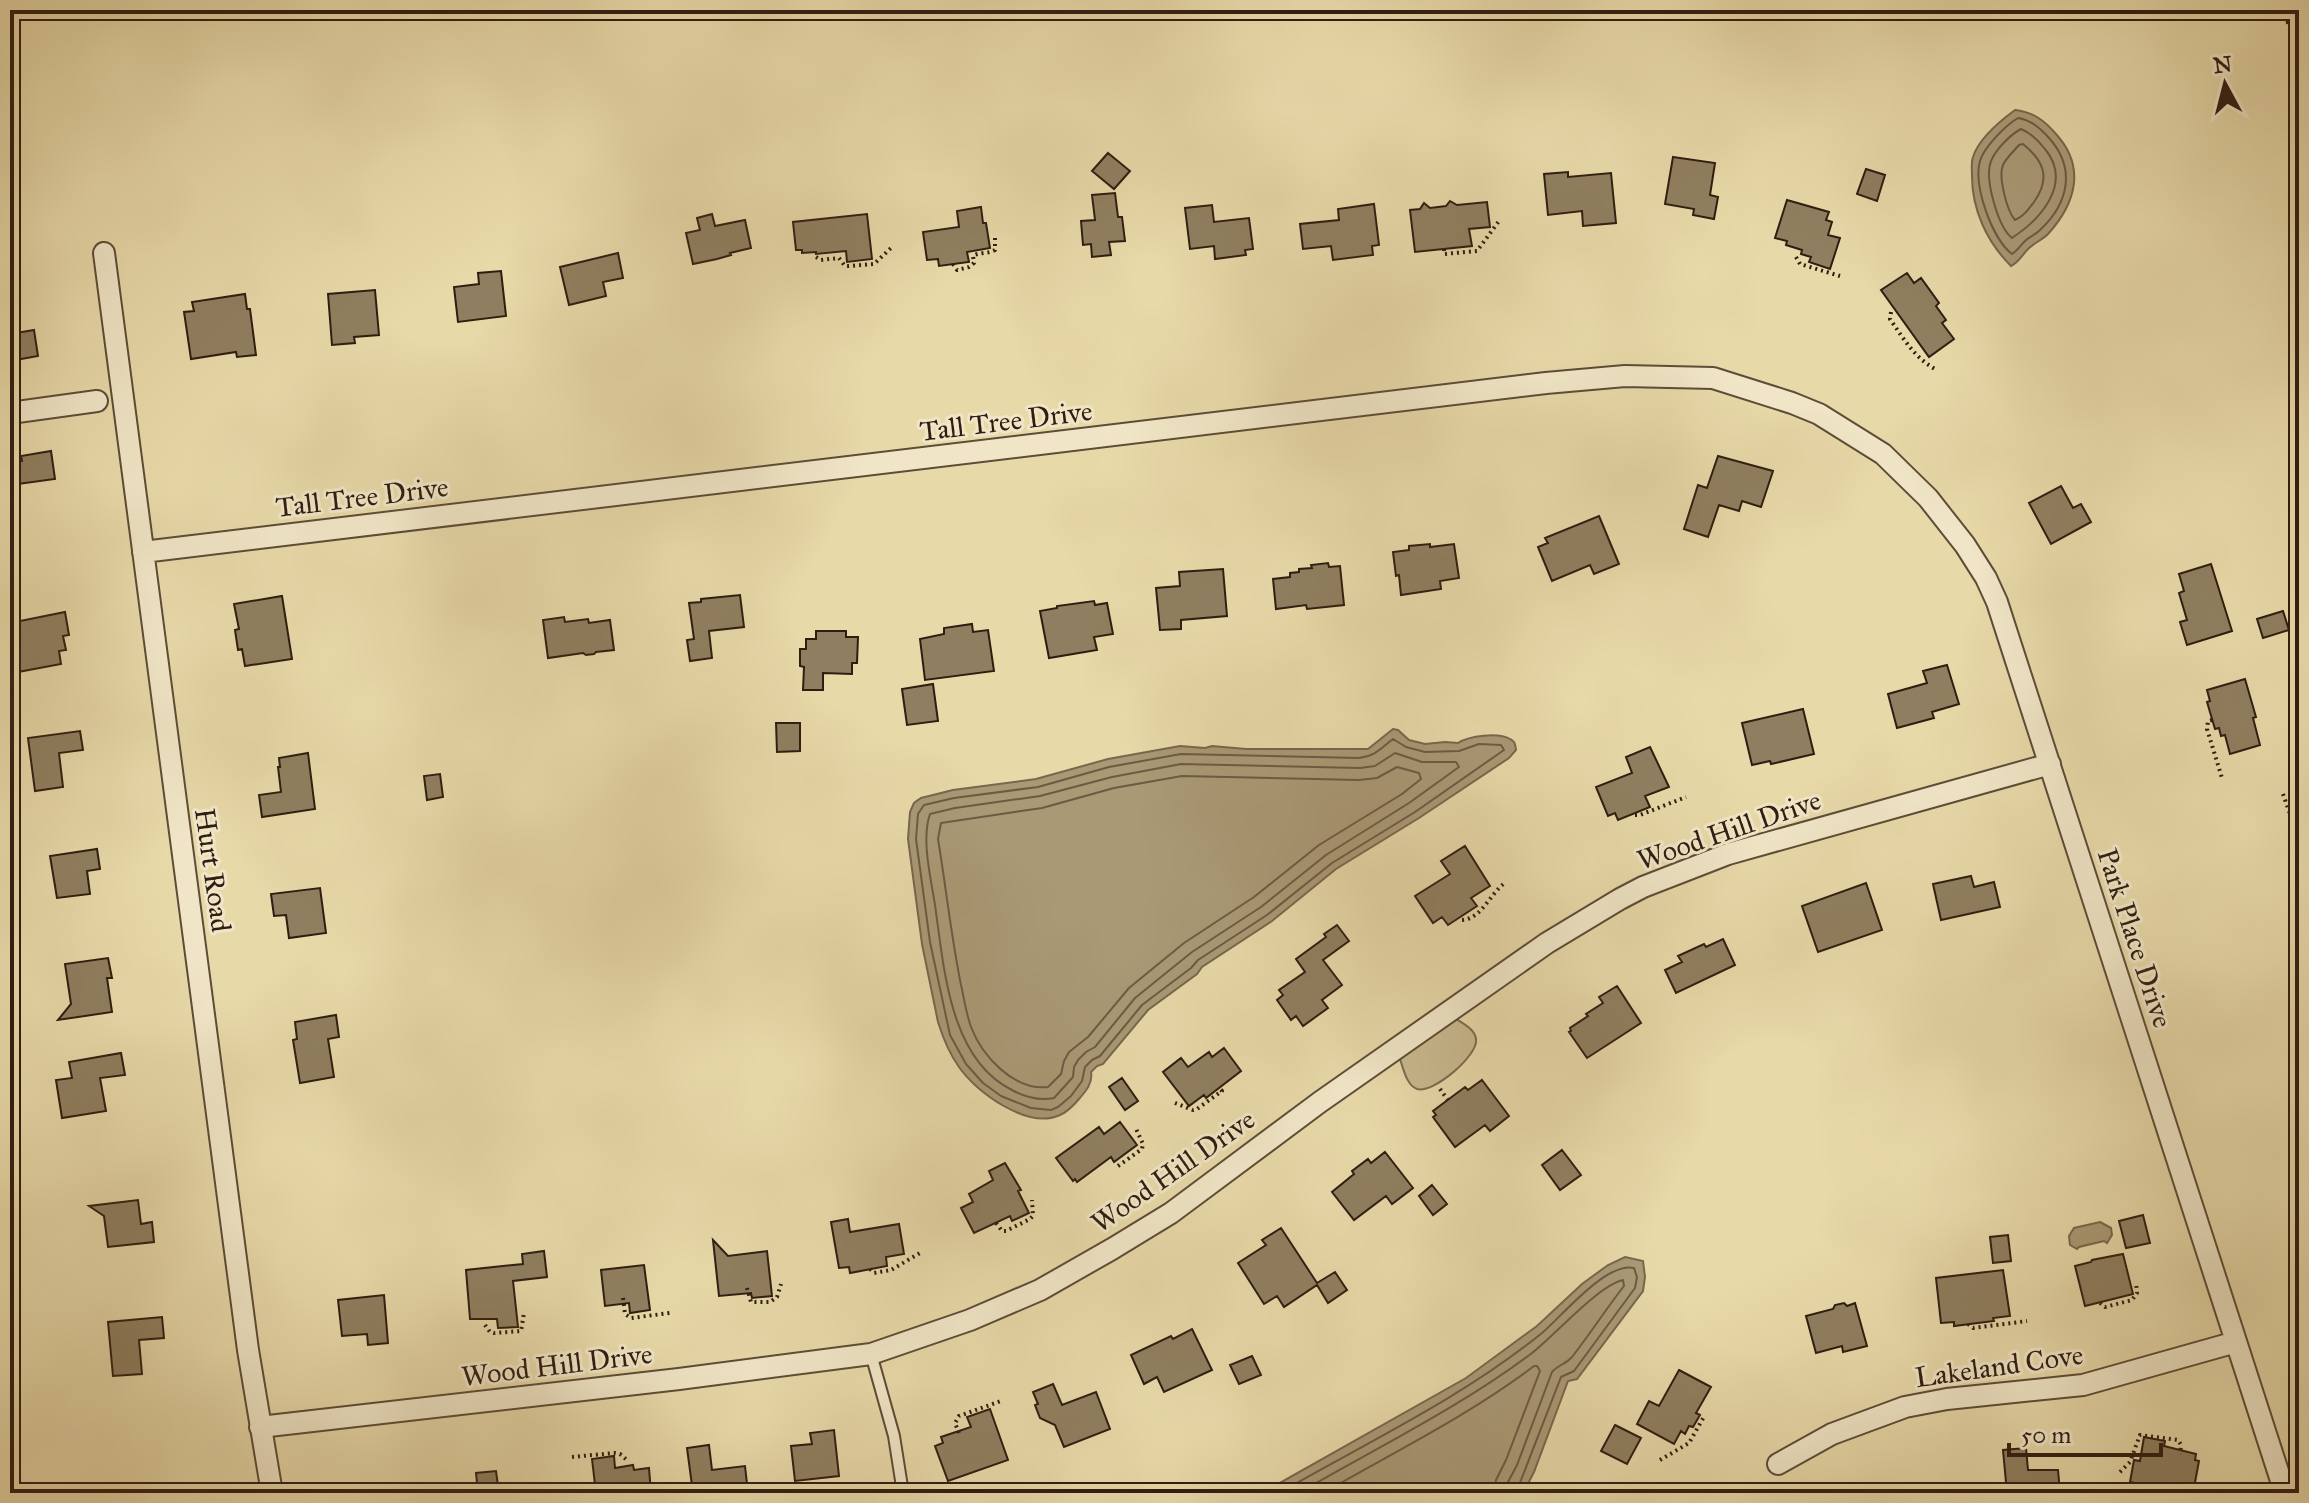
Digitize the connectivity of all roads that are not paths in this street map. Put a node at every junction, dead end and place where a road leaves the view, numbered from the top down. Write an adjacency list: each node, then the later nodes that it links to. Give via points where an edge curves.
1 (104, 253): 5 (street, Hurt Road)
2 (97, 401): 3 (street)
3 (10, 413)
4 (1864, 441): 5 (street, Tall Tree Drive, via 1819,414 1713,378 1625,376); 6 (street, Park Place Drive, via 1928,498 1986,578)
5 (143, 552): 9 (street, Hurt Road)
6 (2050, 764): 7 (street, Park Place Drive); 8 (street, Wood Hill Drive, via 1728,854 1643,887 1547,943 1171,1213 1112,1249 1040,1290)
7 (2236, 1342): 10 (street, Lakeland Cove, via 2083,1385 1905,1407 1832,1434); 13 (street, Park Place Drive)
8 (871, 1354): 9 (street, Wood Hill Drive); 12 (lane, via 894,1436)
9 (260, 1427): 11 (street, Hurt Road)
10 (1778, 1464)
11 (272, 1493)
12 (903, 1493)
13 (2285, 1493)

